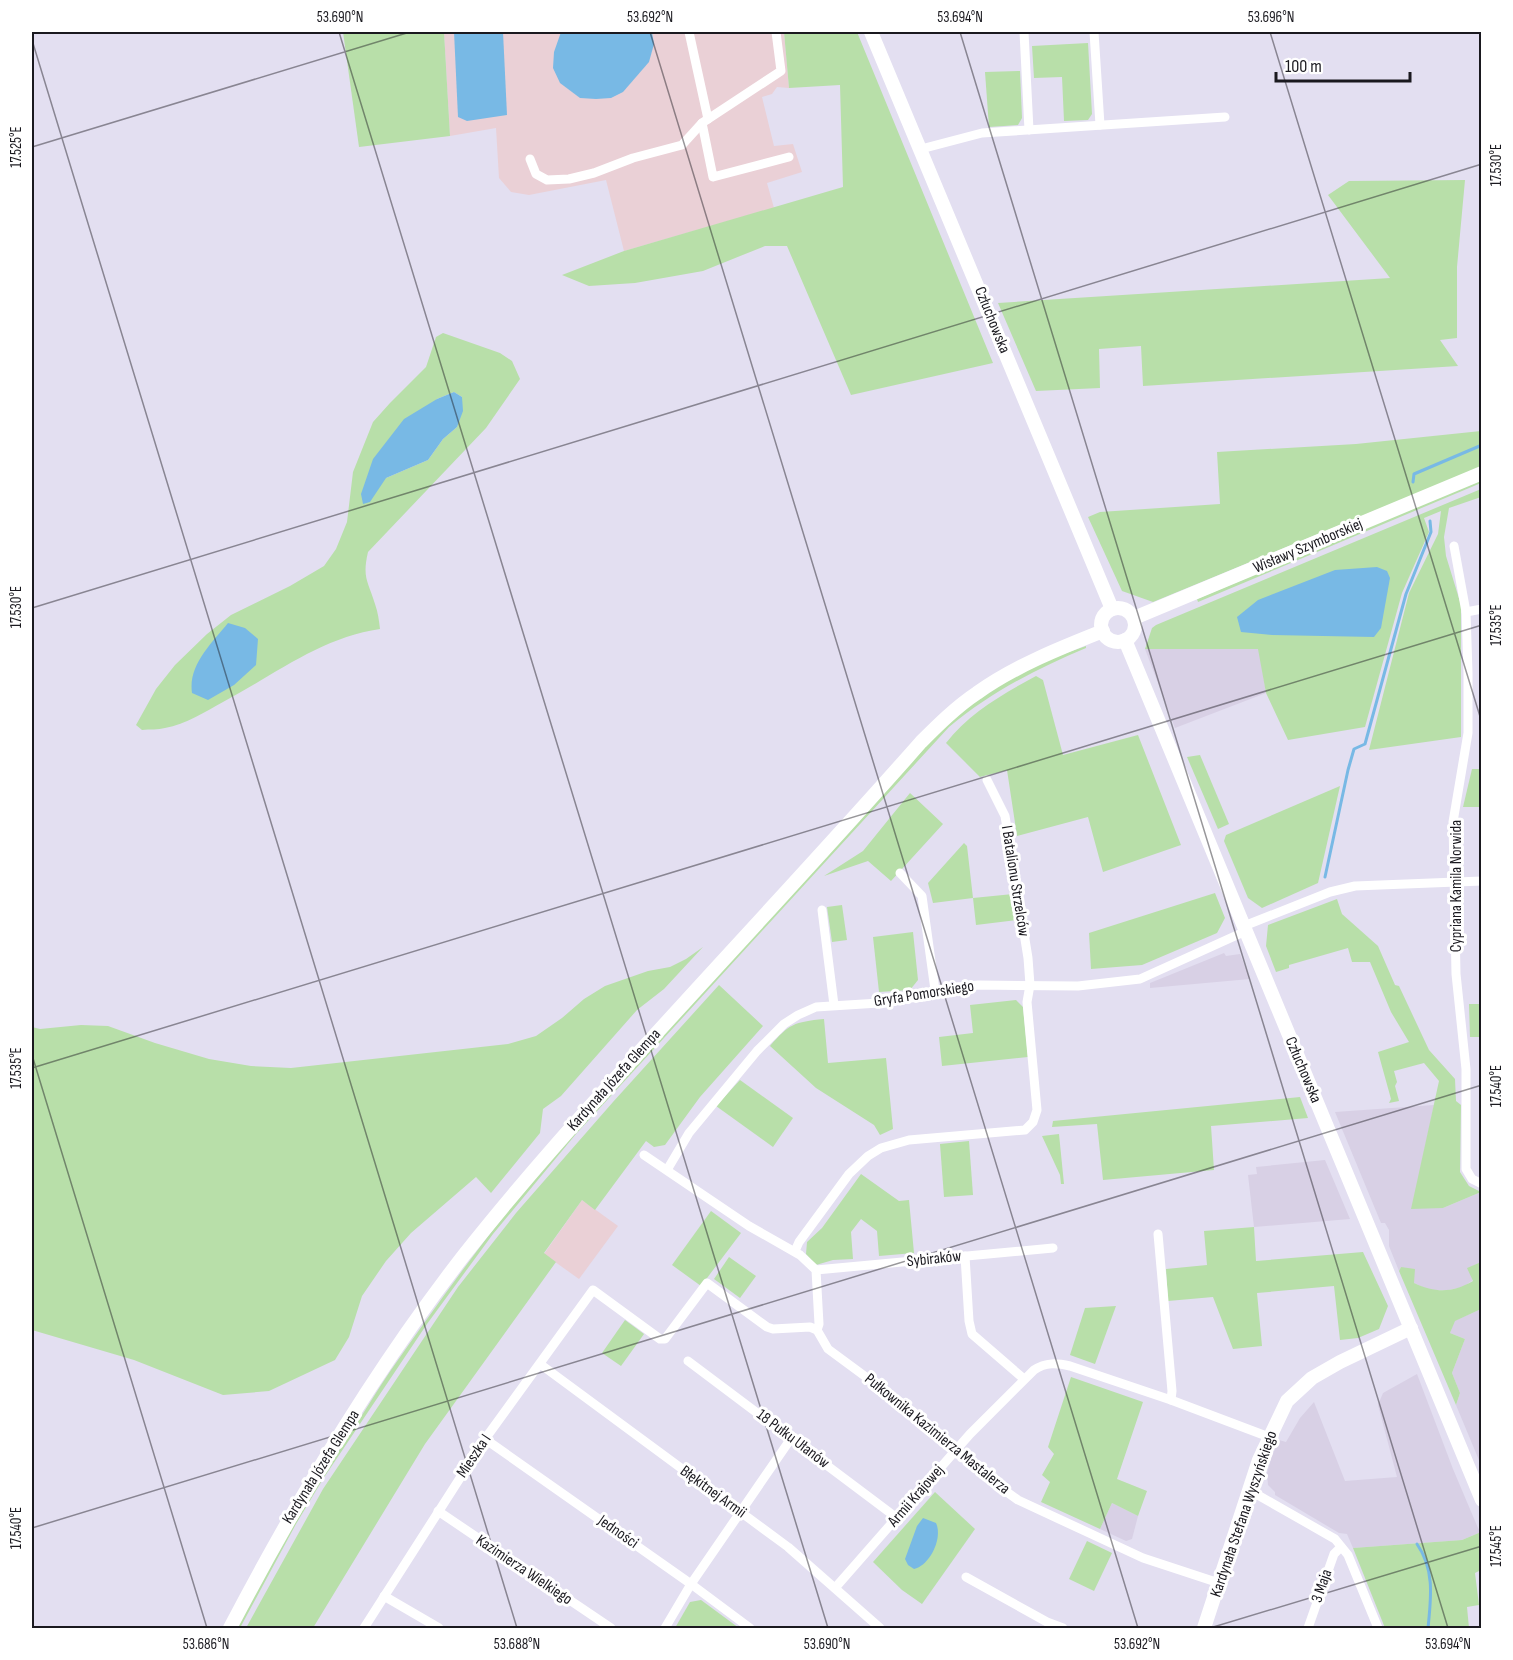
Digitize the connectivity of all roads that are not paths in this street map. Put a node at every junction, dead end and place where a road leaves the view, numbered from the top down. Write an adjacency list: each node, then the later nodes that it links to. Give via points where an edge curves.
1 (689, 32): 7 (street)
2 (776, 32): 7 (street, via 781,71)
3 (872, 32): 10 (main road, Człuchowska)
4 (1024, 32): 9 (street)
5 (1094, 32): 8 (street)
6 (1225, 117): 8 (street)
7 (705, 121): 11 (street, via 713,177); 12 (street, via 682,145 569,179 548,180 536,174)
8 (1100, 125): 9 (street)
9 (1029, 130): 10 (street, via 982,133)
10 (921, 150): 15 (main road, Człuchowska)
11 (789, 157)
12 (530, 159)
13 (1482, 473): 18 (main road, Wisławy Szymborskiej)
14 (1454, 546): 17 (street, Cypriana Kamila Norwida)
15 (1112, 609): 18 (main road, via 1127,610); 19 (main road, via 1103,618)
16 (1482, 609): 17 (street)
17 (1466, 612): 24 (street, Cypriana Kamila Norwida, via 1468,733 1453,822)
18 (1134, 618): 20 (main road, via 1135,630)
19 (1103, 632): 20 (main road, via 1111,640); 60 (main road, Kardynała Józefa Glempa, via 997,680 946,717 511,1196 417,1318 331,1449 275,1542)
20 (1125, 640): 26 (main road, Człuchowska)
21 (987, 780): 27 (street, I Batalionu Strzelców, via 1005,816)
22 (900, 873): 28 (street, via 922,896)
23 (1482, 881): 24 (street, Gryfa Pomorskiego)
24 (1455, 882): 26 (street, Gryfa Pomorskiego, via 1355,886 1330,892); 32 (street, Cypriana Kamila Norwida, via 1456,974 1466,1069 1466,1169 1472,1179)
25 (822, 910): 29 (street)
26 (1245, 929): 27 (street, Gryfa Pomorskiego, via 1140,979 1078,986); 38 (main road, Człuchowska)
27 (1030, 985): 28 (street, Gryfa Pomorskiego); 35 (street, I Batalionu Strzelców, via 1037,1110 1033,1122 1025,1130 909,1140 881,1148 849,1174)
28 (935, 990): 29 (street, Gryfa Pomorskiego, via 923,996 879,1003)
29 (834, 1005): 31 (street, Gryfa Pomorskiego, via 816,1007 784,1024 688,1133)
30 (644, 1155): 31 (street)
31 (667, 1170): 35 (street, via 749,1226)
32 (1482, 1184)
33 (1158, 1234): 43 (street)
34 (1053, 1248): 36 (street, Sybiraków)
35 (795, 1251): 37 (street)
36 (965, 1256): 37 (street, Sybiraków); 42 (street, via 972,1334)
37 (816, 1270): 39 (street)
38 (1411, 1328): 45 (main road, Kardynała Stefana Wyszyńskiego, via 1312,1378 1287,1401); 49 (main road, Człuchowska)
39 (817, 1330): 41 (street, Mieszka I, via 767,1328 707,1283 667,1338 660,1339 593,1290); 47 (street, Pułkownika Kazimierza Mastalerza, via 828,1349)
40 (688, 1361): 44 (street, 18 Pułku Ułanów)
41 (540, 1364): 46 (street, Mieszka I); 51 (street, Błękitnej Armii)
42 (1024, 1379): 43 (street, Armii Krajowej, via 1041,1365 1063,1364); 47 (street, Armii Krajowej)
43 (1171, 1400): 45 (street, Armii Krajowej)
44 (792, 1437): 51 (street); 52 (street, 18 Pułku Ułanów)
45 (1269, 1437): 48 (main road, Kardynała Stefana Wyszyńskiego)
46 (485, 1438): 50 (street, Mieszka I); 56 (street, Jedności)
47 (957, 1449): 52 (street, Armii Krajowej); 55 (street, Pułkownika Kazimierza Mastalerza, via 1018,1500 1143,1558)
48 (1250, 1491): 53 (street, via 1335,1539); 55 (main road, Kardynała Stefana Wyszyńskiego)
49 (1482, 1500)
50 (438, 1511): 58 (street, Mieszka I); 63 (street, Kazimierza Wielkiego)
51 (740, 1512): 56 (street); 57 (street, Błękitnej Armii)
52 (897, 1518): 57 (street, Armii Krajowej)
53 (1341, 1547): 69 (street, 3 Maja, via 1334,1554); 70 (street, via 1348,1555)
54 (966, 1577): 59 (street)
55 (1219, 1583): 68 (main road, Kardynała Stefana Wyszyńskiego)
56 (691, 1584): 64 (street); 65 (street, Jedności)
57 (835, 1588): 66 (street, Błękitnej Armii)
58 (384, 1596): 61 (street, Mieszka I); 62 (street)
59 (1046, 1625): 67 (street)
60 (230, 1629)
61 (364, 1629)
62 (439, 1629)
63 (611, 1629)
64 (665, 1629)
65 (750, 1629)
66 (880, 1629)
67 (1063, 1629)
68 (1204, 1629)
69 (1308, 1629)
70 (1378, 1629)

